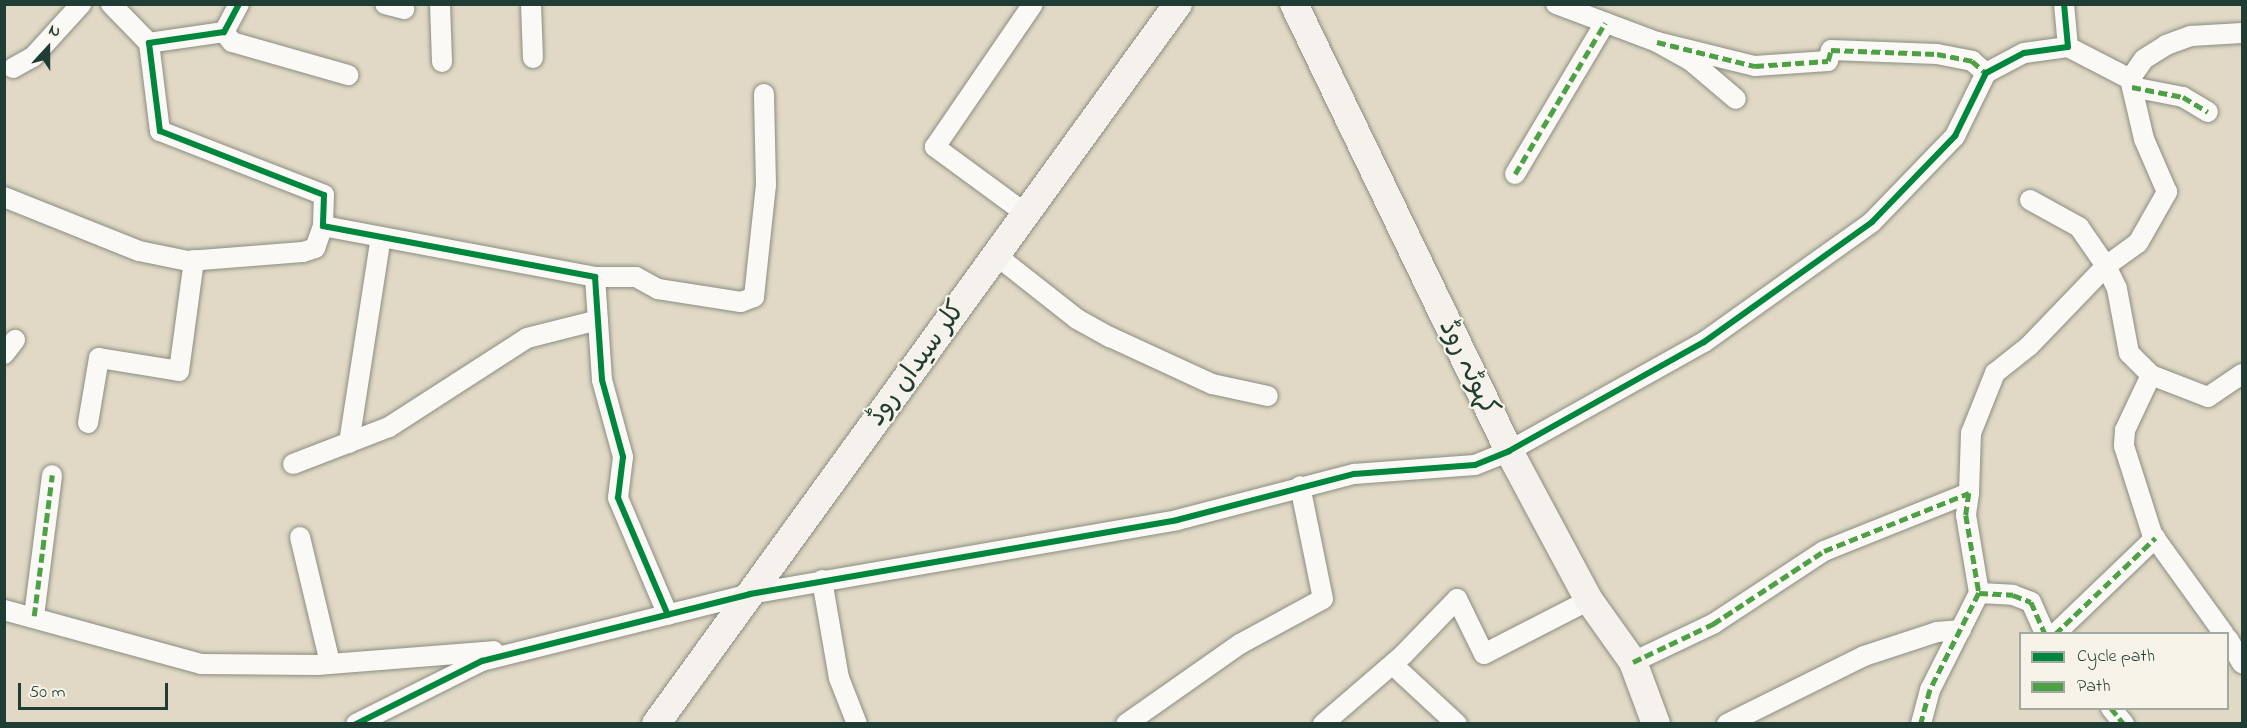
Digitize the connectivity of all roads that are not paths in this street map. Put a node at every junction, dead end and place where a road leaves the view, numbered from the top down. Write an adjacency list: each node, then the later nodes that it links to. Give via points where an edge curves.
1 (81, 4): 19 (street, via 33,57)
2 (111, 4): 15 (street)
3 (239, 4): 12 (street)
4 (440, 4): 18 (street)
5 (531, 4): 17 (street)
6 (1034, 4): 29 (street, via 935,147)
7 (1178, 4): 29 (main road, کلر سیداں روڈ)
8 (1294, 4): 42 (main road, کہوٹہ روڈ)
9 (1556, 4): 11 (street)
10 (2064, 4): 16 (street)
11 (1605, 23): 14 (street); 26 (street)
12 (224, 32): 15 (street); 21 (street, via 232,42)
13 (2242, 33): 22 (street, via 2191,36 2166,45 2144,59)
14 (1657, 42): 20 (street, via 1755,66 1828,61 1831,50 1937,54 1972,61); 24 (street, via 1690,60)
15 (149, 43): 30 (street, via 160,131 324,195)
16 (2068, 47): 20 (street, via 2024,52); 22 (street)
17 (533, 58)
18 (442, 62)
19 (13, 68)
20 (1986, 73): 42 (street, via 1955,136 1872,222 1704,342)
21 (348, 75)
22 (2131, 83): 25 (street, via 2183,97); 34 (street, via 2144,140 2168,192 2138,243)
23 (764, 94): 35 (street, via 766,186 754,297 741,302 658,289 636,277)
24 (1736, 99)
25 (2208, 112)
26 (1515, 174)
27 (4, 197): 33 (street, via 139,251)
28 (2030, 200): 34 (street, via 2079,227)
29 (1029, 216): 32 (main road, کلر سیداں روڈ)
30 (323, 226): 31 (street); 33 (street, via 315,248 303,252)
31 (381, 237): 35 (street); 41 (street)
32 (998, 256): 39 (street, via 1077,319 1110,337 1212,384); 51 (main road, کلر سیداں روڈ)
33 (194, 260): 40 (street, via 178,370 99,358)
34 (2106, 266): 38 (street, via 2117,289 2129,353); 46 (street, via 2029,346 1995,372 1971,434)
35 (595, 277): 36 (street)
36 (598, 320): 41 (street, via 526,338 436,400); 54 (street, via 602,380 623,457 618,498)
37 (2242, 374): 38 (street, via 2208,396)
38 (2151, 375): 48 (street, via 2125,430 2124,446)
39 (1268, 396)
40 (88, 423)
41 (349, 443): 43 (street)
42 (1509, 451): 45 (street, via 1464,467 1375,471); 52 (main road, کہوٹہ روڈ)
43 (293, 464)
44 (52, 476): 55 (street)
45 (1300, 486): 49 (street, via 1177,520); 70 (street, via 1323,600 1240,644)
46 (1969, 493): 50 (street, via 1966,515); 62 (street, via 1824,551 1723,618)
47 (300, 537): 63 (street)
48 (2155, 538): 58 (street); 59 (street)
49 (822, 580): 51 (street); 69 (street, via 839,678)
50 (1979, 593): 56 (street); 57 (street, via 2013,595 2031,602)
51 (750, 594): 54 (street); 68 (main road, کلر سیداں روڈ)
52 (1589, 600): 62 (main road, کہوٹہ روڈ); 65 (street, via 1484,654 1457,598)
53 (4, 610): 55 (street)
54 (668, 615): 61 (street)
55 (34, 616): 63 (street, via 201,664)
56 (1961, 630): 74 (street, via 1937,632 1864,656); 75 (street, via 1930,690)
57 (2045, 632)
58 (2056, 632)
59 (2223, 632)
60 (2229, 641): 64 (street)
61 (526, 650): 63 (street); 67 (street, via 482,661)
62 (1633, 662): 73 (main road, کہوٹہ روڈ)
63 (330, 663)
64 (2242, 663)
65 (1393, 665): 71 (street); 72 (street)
66 (2113, 710): 76 (street)
67 (356, 723)
68 (656, 723)
69 (857, 723)
70 (1126, 723)
71 (1323, 723)
72 (1457, 723)
73 (1656, 723)
74 (1727, 723)
75 (1921, 723)
76 (2124, 723)

